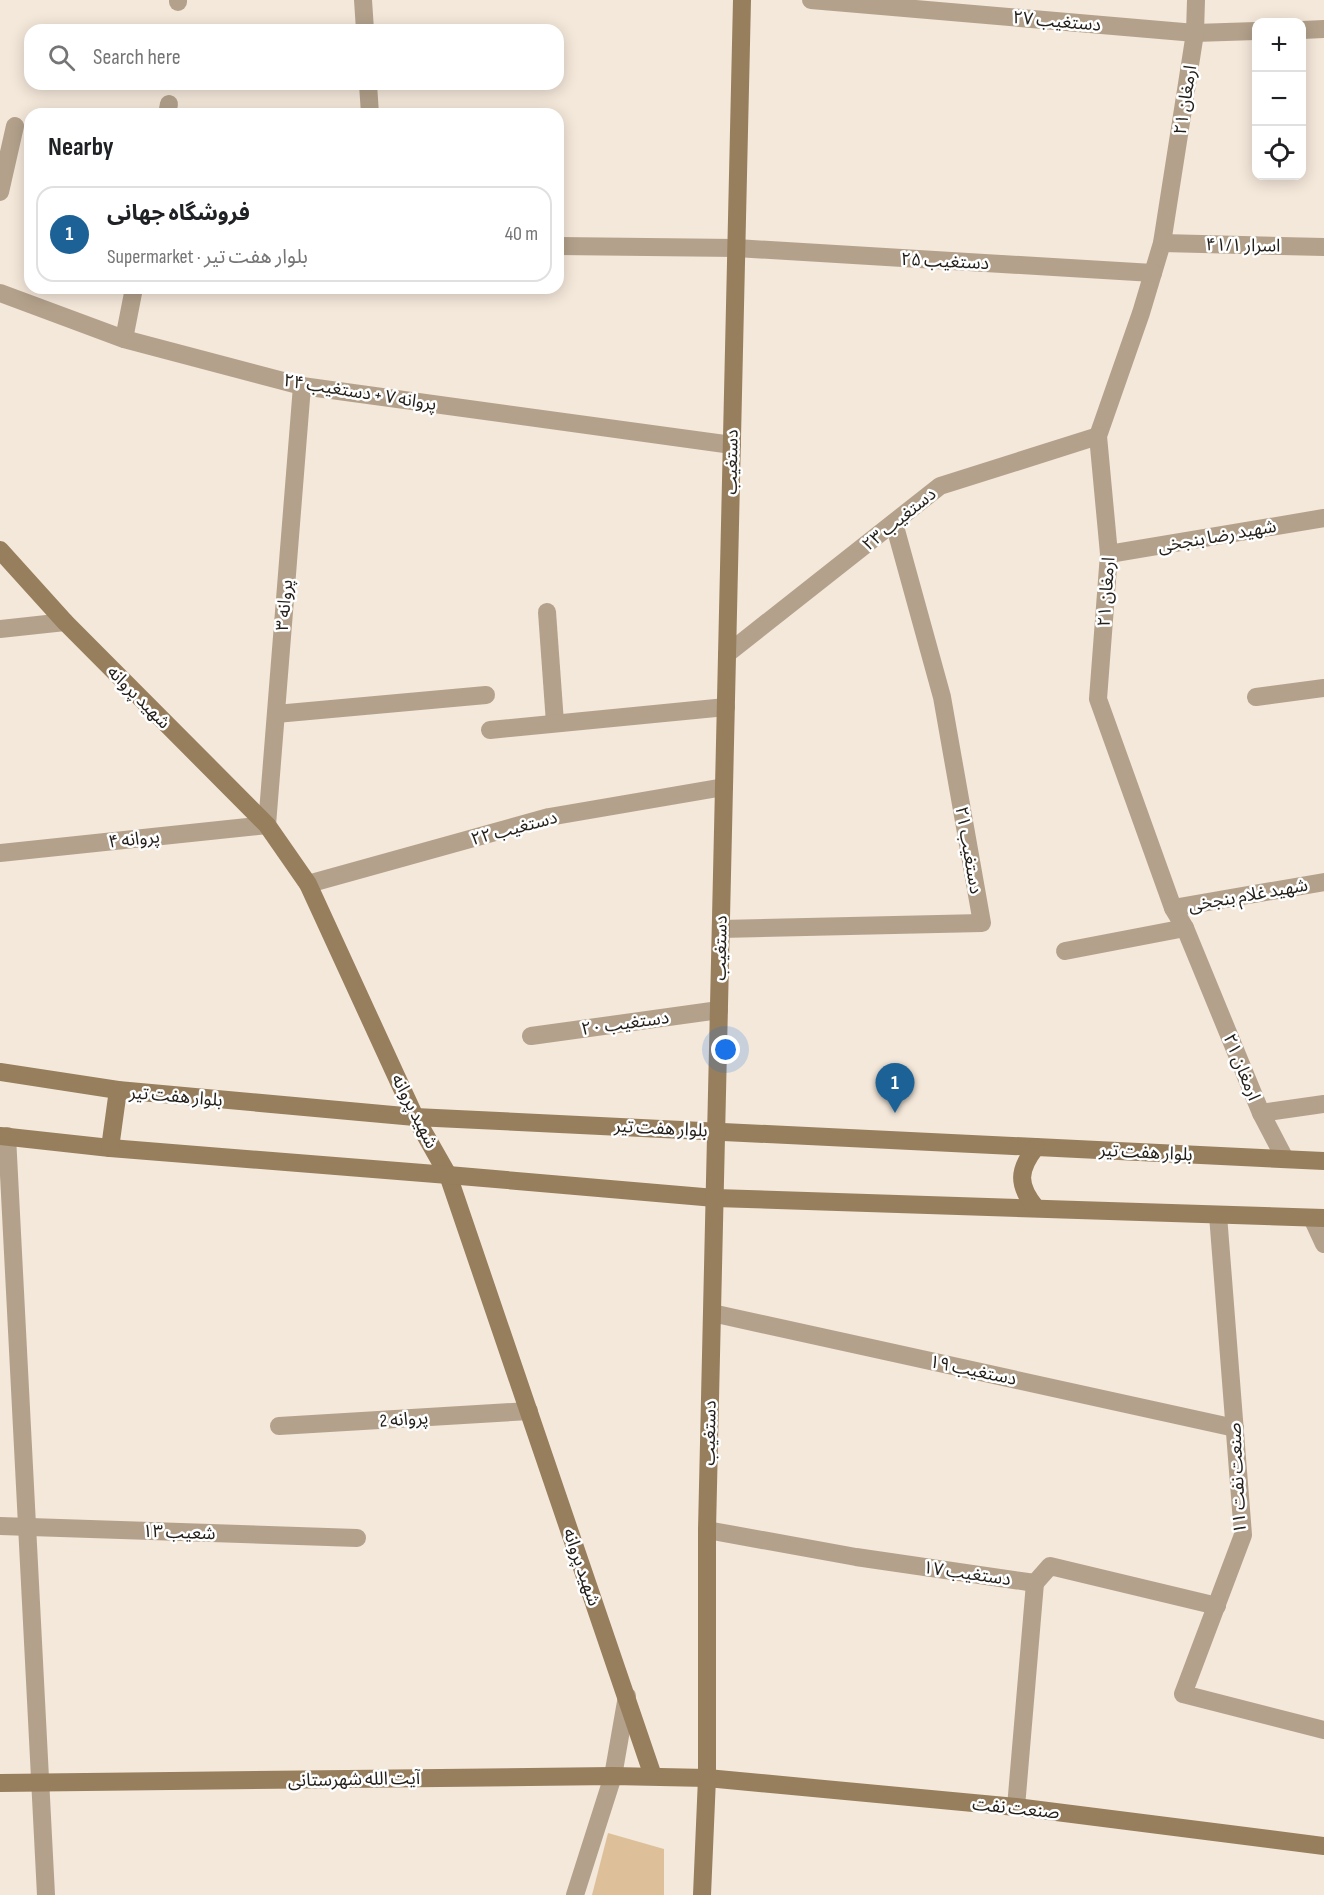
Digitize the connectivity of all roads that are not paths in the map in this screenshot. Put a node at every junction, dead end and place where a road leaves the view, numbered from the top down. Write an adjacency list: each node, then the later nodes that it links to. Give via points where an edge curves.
1 (363, 0): 5 (street)
2 (742, 0): 17 (main road, دستغیب)
3 (811, 0): 9 (street, دستغیب ۲۷)
4 (1196, 0): 9 (street, ارمغان ۲۱)
5 (365, 24)
6 (1324, 29): 7 (street)
7 (1306, 30)
8 (1252, 31): 9 (street, دستغیب ۲۷)
9 (1195, 33): 14 (street, ارمغان ۲۱)
10 (368, 90): 11 (street)
11 (370, 108)
12 (15, 126): 13 (street)
13 (0, 192)
14 (1162, 243): 16 (street, اسرار ۴۱/۱); 18 (street, ارمغان ۲۱)
15 (564, 246): 17 (street, دستغیب ۲۵)
16 (1324, 247)
17 (736, 248): 18 (street, دستغیب ۲۵); 24 (main road, دستغیب)
18 (1153, 273): 23 (street, ارمغان ۲۱)
19 (0, 293): 21 (street, پروانه ۷ + دستغیب ۲۴)
20 (133, 294): 21 (street)
21 (124, 339): 22 (street, پروانه ۷ + دستغیب ۲۴)
22 (302, 386): 24 (street, پروانه ۷ + دستغیب ۲۴); 37 (street, پروانه ۳)
23 (1098, 436): 26 (street, دستغیب ۲۳, via 940,486); 28 (street, ارمغان ۲۱)
24 (732, 445): 32 (main road, دستغیب)
25 (1324, 518): 28 (street, شهید رضا بنجخی)
26 (894, 523): 32 (street, دستغیب ۲۳); 47 (street, دستغیب ۲۱, via 942,697 982,923)
27 (0, 550): 30 (main road, شهید پروانه)
28 (1109, 554): 45 (street, ارمغان ۲۱, via 1098,699)
29 (547, 612): 38 (street)
30 (64, 622): 31 (street); 41 (main road, شهید پروانه)
31 (0, 628)
32 (727, 654): 36 (main road, دستغیب)
33 (1324, 688): 35 (street)
34 (486, 695): 37 (street)
35 (1256, 697)
36 (726, 707): 38 (street); 40 (main road, دستغیب)
37 (276, 714): 41 (street, پروانه ۳)
38 (555, 723): 39 (street)
39 (490, 730)
40 (724, 787): 44 (street, دستغیب ۲۲, via 549,817); 47 (main road, دستغیب)
41 (267, 825): 42 (street, پروانه ۴); 44 (main road, شهید پروانه)
42 (0, 853)
43 (1324, 882): 45 (street, شهید غلام بنجخی)
44 (308, 884): 55 (main road, شهید پروانه)
45 (1173, 908): 46 (street, ارمغان ۲۱)
46 (1185, 928): 48 (street); 54 (street, ارمغان ۲۱)
47 (721, 929): 49 (main road, دستغیب)
48 (1065, 951)
49 (719, 1010): 50 (street, دستغیب ۲۰); 56 (main road, دستغیب)
50 (531, 1036)
51 (0, 1072): 52 (main road, بلوار هفت تیر)
52 (118, 1090): 55 (main road, بلوار هفت تیر); 59 (main road)
53 (1324, 1104): 54 (street)
54 (1261, 1113): 60 (street, ارمغان ۲۱)
55 (415, 1117): 56 (main road, بلوار هفت تیر); 62 (main road, شهید پروانه)
56 (716, 1131): 58 (main road, بلوار هفت تیر); 63 (main road, دستغیب)
57 (4, 1136): 59 (main road); 68 (street)
58 (1036, 1146): 60 (main road, بلوار هفت تیر); 64 (main road, via 1025,1161 1021,1177 1026,1195)
59 (110, 1148): 62 (main road)
60 (1285, 1159): 61 (main road, بلوار هفت تیر)
61 (1324, 1161)
62 (448, 1175): 63 (main road); 70 (main road, شهید پروانه)
63 (715, 1198): 64 (main road); 69 (main road, دستغیب)
64 (1036, 1208): 65 (main road)
65 (1218, 1215): 66 (main road); 72 (street, صنعت نفت ۱۱)
66 (1318, 1218): 67 (street)
67 (1324, 1244)
68 (8, 1292): 74 (street)
69 (712, 1312): 72 (street, دستغیب ۱۹); 75 (main road, دستغیب)
70 (529, 1411): 71 (street, پروانه 2); 79 (main road, شهید پروانه)
71 (279, 1426)
72 (1235, 1428): 78 (street, صنعت نفت ۱۱, via 1243,1536)
73 (0, 1526): 74 (street, شعیب ۱۳)
74 (27, 1526): 76 (street, شعیب ۱۳); 85 (street)
75 (707, 1530): 77 (street, دستغیب ۱۷, via 856,1557); 83 (main road, دستغیب)
76 (357, 1538)
77 (1035, 1582): 78 (street, دستغیب ۱۷, via 1050,1566); 86 (street)
78 (1217, 1606): 80 (street, صنعت نفت ۱۱, via 1183,1694)
79 (627, 1696): 81 (street); 82 (main road, شهید پروانه)
80 (1324, 1730)
81 (613, 1776): 82 (main road, آیت الله شهرستانی); 85 (main road, آیت الله شهرستانی); 89 (street)
82 (653, 1776): 83 (main road, آیت الله شهرستانی)
83 (707, 1778): 86 (main road, صنعت نفت); 90 (main road, دستغیب)
84 (0, 1782): 85 (main road, آیت الله شهرستانی)
85 (41, 1782): 88 (street)
86 (1016, 1807): 87 (main road, صنعت نفت)
87 (1324, 1846)
88 (46, 1895)
89 (575, 1895)
90 (702, 1895)

